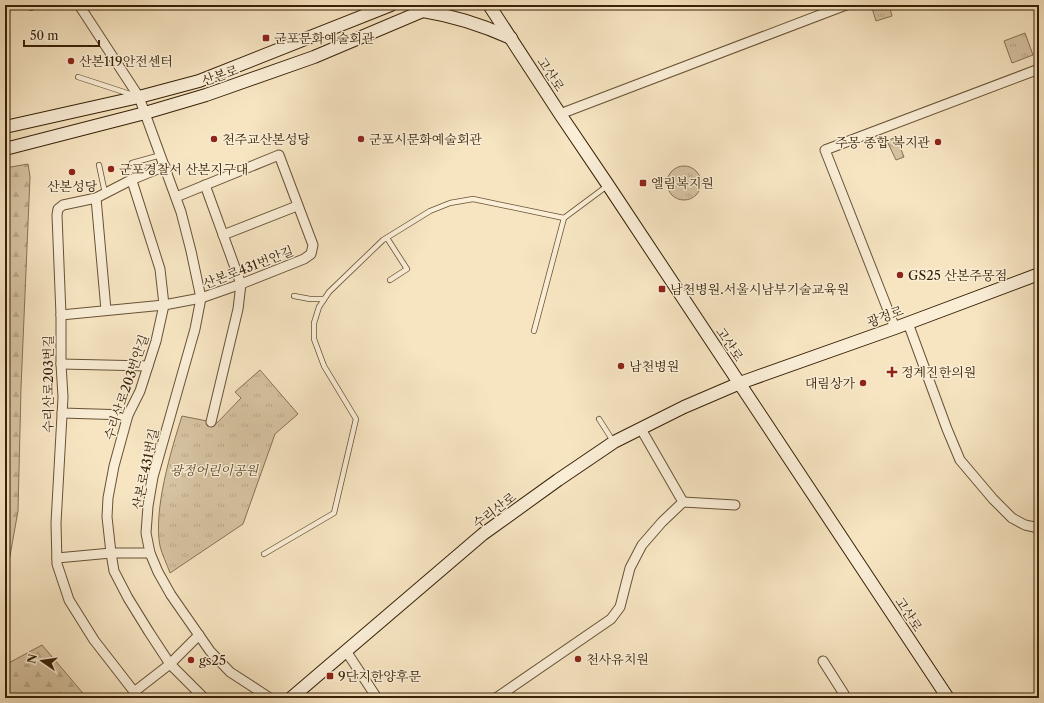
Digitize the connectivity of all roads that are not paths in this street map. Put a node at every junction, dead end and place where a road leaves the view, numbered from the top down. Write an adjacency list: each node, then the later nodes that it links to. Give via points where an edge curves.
1 (79, 5): 10 (street, 산본로431번길)
2 (391, 5): 10 (street, via 200,81)
3 (437, 5): 6 (street, 산본로)
4 (489, 5): 7 (street, 고산로)
5 (846, 5): 12 (street)
6 (423, 11): 7 (street, via 455,17); 11 (street, 산본로, via 314,57 206,95)
7 (511, 38): 12 (street, 고산로)
8 (1039, 69): 39 (street, via 825,150)
9 (78, 77): 10 (lane)
10 (139, 97): 11 (street, 산본로431번길); 13 (street)
11 (145, 113): 14 (street, 산본로); 15 (street, 산본로431번길)
12 (560, 114): 21 (street, 고산로)
13 (5, 127)
14 (5, 149)
15 (161, 155): 16 (lane); 18 (street, 산본로431번길)
16 (132, 163)
17 (99, 165): 22 (lane)
18 (165, 166): 19 (street, 수리산로203번길); 23 (street, 산본로431번길)
19 (131, 180): 22 (street, 수리산로203번길); 35 (street, 수리산로203번안길, via 160,269)
20 (205, 185): 23 (street); 25 (street, via 279,155); 27 (street)
21 (608, 185): 26 (lane); 43 (street, 고산로)
22 (105, 193): 24 (street, 수리산로203번길)
23 (176, 197): 33 (street, 산본로431번길, via 192,251)
24 (96, 198): 36 (street); 37 (street, 수리산로203번길, via 63,205 58,209)
25 (297, 206): 27 (street); 31 (street, 산본로431번안길, via 312,245 311,254)
26 (564, 218): 28 (lane, via 473,199 430,211); 40 (lane)
27 (223, 234): 31 (street)
28 (387, 238): 30 (lane, via 407,269); 34 (lane)
29 (1039, 274): 38 (street, 광정로)
30 (390, 280)
31 (241, 284): 33 (street, 산본로431번안길); 47 (street, via 238,309)
32 (294, 296): 34 (lane)
33 (201, 298): 35 (street); 53 (street, 산본로431번길, via 153,478 146,533)
34 (324, 299): 55 (lane, via 319,306 314,339 324,366 356,420 334,513)
35 (164, 305): 36 (street); 42 (street, 수리산로203번안길)
36 (106, 310): 37 (street)
37 (61, 315): 41 (street, 수리산로203번길)
38 (908, 323): 39 (street, 광정로); 52 (street, via 960,460 1012,518 1025,525)
39 (895, 328): 43 (street, 광정로)
40 (534, 331)
41 (61, 364): 42 (street); 44 (street, 수리산로203번길)
42 (148, 366): 45 (street, 수리산로203번안길, via 140,391)
43 (740, 383): 48 (street, 수리산로); 68 (street, 고산로)
44 (62, 413): 45 (street); 56 (street, 수리산로203번길, via 56,522)
45 (128, 415): 54 (street, 수리산로203번안길, via 108,498 107,517)
46 (599, 419): 49 (lane)
47 (211, 422)
48 (641, 429): 49 (street, 수리산로); 50 (street)
49 (614, 442): 58 (street, 수리산로, via 483,534)
50 (683, 502): 51 (street); 66 (street, via 642,546 630,568 620,607 611,619)
51 (735, 505)
52 (1039, 528)
53 (150, 553): 54 (street); 57 (street, 산본로431번길, via 171,596)
54 (111, 554): 56 (street); 60 (street, 수리산로203번안길, via 114,571 128,598)
55 (264, 554)
56 (57, 558): 61 (street, 수리산로203번길, via 69,600 94,640)
57 (199, 635): 60 (street); 63 (street, 산본로431번길, via 230,672)
58 (346, 651): 64 (street, 수리산로); 65 (street)
59 (823, 660): 67 (street, via 844,694)
60 (170, 664): 61 (street); 62 (street, 수리산로203번안길)
61 (136, 695)
62 (204, 698)
63 (270, 698)
64 (291, 698)
65 (377, 698)
66 (496, 698)
67 (843, 698)
68 (948, 698)

